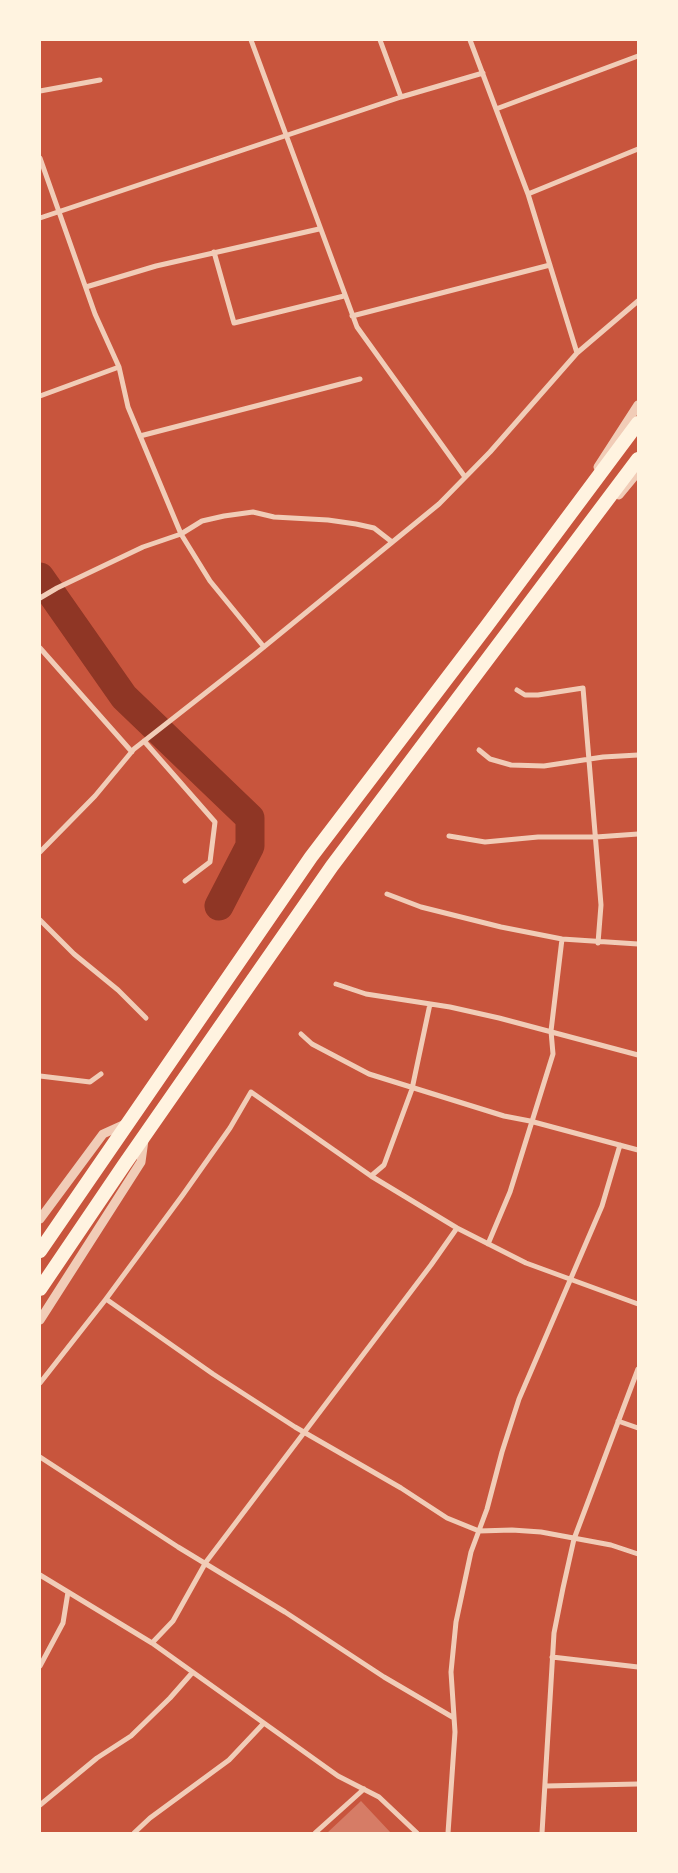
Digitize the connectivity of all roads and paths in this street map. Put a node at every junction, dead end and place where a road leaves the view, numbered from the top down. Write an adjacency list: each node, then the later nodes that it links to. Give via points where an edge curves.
1 (251, 40): 10 (street)
2 (380, 40): 8 (street)
3 (470, 40): 5 (street)
4 (638, 56): 9 (street)
5 (483, 73): 8 (street); 9 (street)
6 (100, 80): 7 (street)
7 (40, 91)
8 (401, 97): 10 (street)
9 (496, 109): 13 (street)
10 (286, 135): 14 (street); 16 (street)
11 (638, 149): 13 (street)
12 (40, 158): 14 (street)
13 (528, 194): 18 (street)
14 (59, 211): 15 (street); 19 (street)
15 (40, 218)
16 (319, 229): 17 (street); 20 (street)
17 (214, 252): 19 (street); 20 (street, via 234,323)
18 (550, 266): 22 (street); 23 (street)
19 (86, 287): 24 (street)
20 (344, 296): 22 (street)
21 (638, 301): 23 (street)
22 (352, 316): 32 (street, via 357,328)
23 (577, 353): 32 (street)
24 (119, 366): 26 (street); 29 (street, via 128,407)
25 (360, 379): 29 (street)
26 (40, 396)
27 (638, 405): 35 (street)
28 (638, 423): 35 (highway)
29 (140, 436): 33 (street)
30 (638, 458): 36 (highway)
31 (638, 472): 36 (street)
32 (465, 477): 34 (street, via 439,504)
33 (181, 534): 34 (street, via 202,521 252,512 374,528); 37 (street, via 143,547); 38 (street, via 210,581)
34 (392, 542): 38 (street)
35 (542, 553): 66 (highway, via 311,857)
36 (558, 567): 67 (highway, via 332,866)
37 (40, 598)
38 (264, 647): 41 (street)
39 (40, 648): 43 (street)
40 (518, 690): 45 (street, via 538,695 583,688)
41 (144, 742): 43 (street); 50 (street, via 215,822 210,862)
42 (479, 750): 45 (street, via 490,759 511,765 544,766)
43 (132, 752): 49 (street, via 95,796)
44 (638, 755): 45 (street)
45 (589, 758): 48 (street)
46 (638, 834): 48 (street)
47 (449, 836): 48 (street, via 485,842 538,836)
48 (596, 837): 54 (street, via 601,904)
49 (40, 851)
50 (185, 881)
51 (387, 894): 53 (street, via 501,928)
52 (40, 920): 58 (street)
53 (562, 939): 54 (street); 59 (street)
54 (598, 943): 55 (street)
55 (638, 944)
56 (336, 984): 57 (street, via 366,994)
57 (430, 1004): 59 (street); 64 (street)
58 (146, 1018)
59 (551, 1031): 61 (street); 65 (street, via 553,1054)
60 (301, 1034): 64 (street, via 312,1044 368,1074)
61 (638, 1055)
62 (101, 1074): 63 (street, via 90,1082)
63 (40, 1076)
64 (412, 1089): 65 (street, via 504,1116); 70 (street, via 384,1165)
65 (530, 1120): 68 (street); 73 (street, via 510,1192)
66 (126, 1124): 71 (street, via 103,1134); 74 (highway)
67 (144, 1135): 76 (highway); 79 (street, via 141,1162)
68 (620, 1146): 69 (street); 75 (street, via 602,1206)
69 (638, 1150)
70 (371, 1176): 72 (street); 77 (street, via 251,1092 230,1128)
71 (40, 1219)
72 (457, 1228): 73 (street); 84 (street)
73 (488, 1244): 75 (street, via 526,1264)
74 (40, 1251)
75 (571, 1278): 78 (street); 86 (street, via 519,1399)
76 (40, 1290)
77 (106, 1299): 81 (street); 84 (street, via 212,1374)
78 (638, 1304)
79 (40, 1320)
80 (638, 1369): 82 (street)
81 (40, 1383)
82 (618, 1421): 83 (street); 87 (street)
83 (638, 1428)
84 (303, 1431): 86 (street, via 447,1518); 89 (street)
85 (40, 1457): 89 (street)
86 (479, 1531): 87 (street, via 541,1532); 97 (street, via 471,1552 456,1622 451,1672)
87 (574, 1539): 88 (street, via 611,1545); 93 (street)
88 (638, 1554)
89 (206, 1562): 92 (street, via 173,1621); 97 (street, via 384,1677)
90 (40, 1575): 91 (street)
91 (68, 1592): 92 (street); 94 (street, via 63,1623)
92 (152, 1643): 96 (street)
93 (552, 1657): 95 (street); 100 (street)
94 (40, 1666)
95 (638, 1667)
96 (192, 1672): 98 (street); 102 (street, via 131,1736 97,1758)
97 (454, 1718): 106 (street)
98 (263, 1724): 101 (street, via 338,1776); 103 (street, via 229,1760)
99 (638, 1784): 100 (street)
100 (546, 1786): 107 (street)
101 (364, 1789): 104 (street); 105 (street, via 379,1797)
102 (40, 1805)
103 (134, 1833)
104 (315, 1833)
105 (417, 1833)
106 (448, 1833)
107 (542, 1833)

